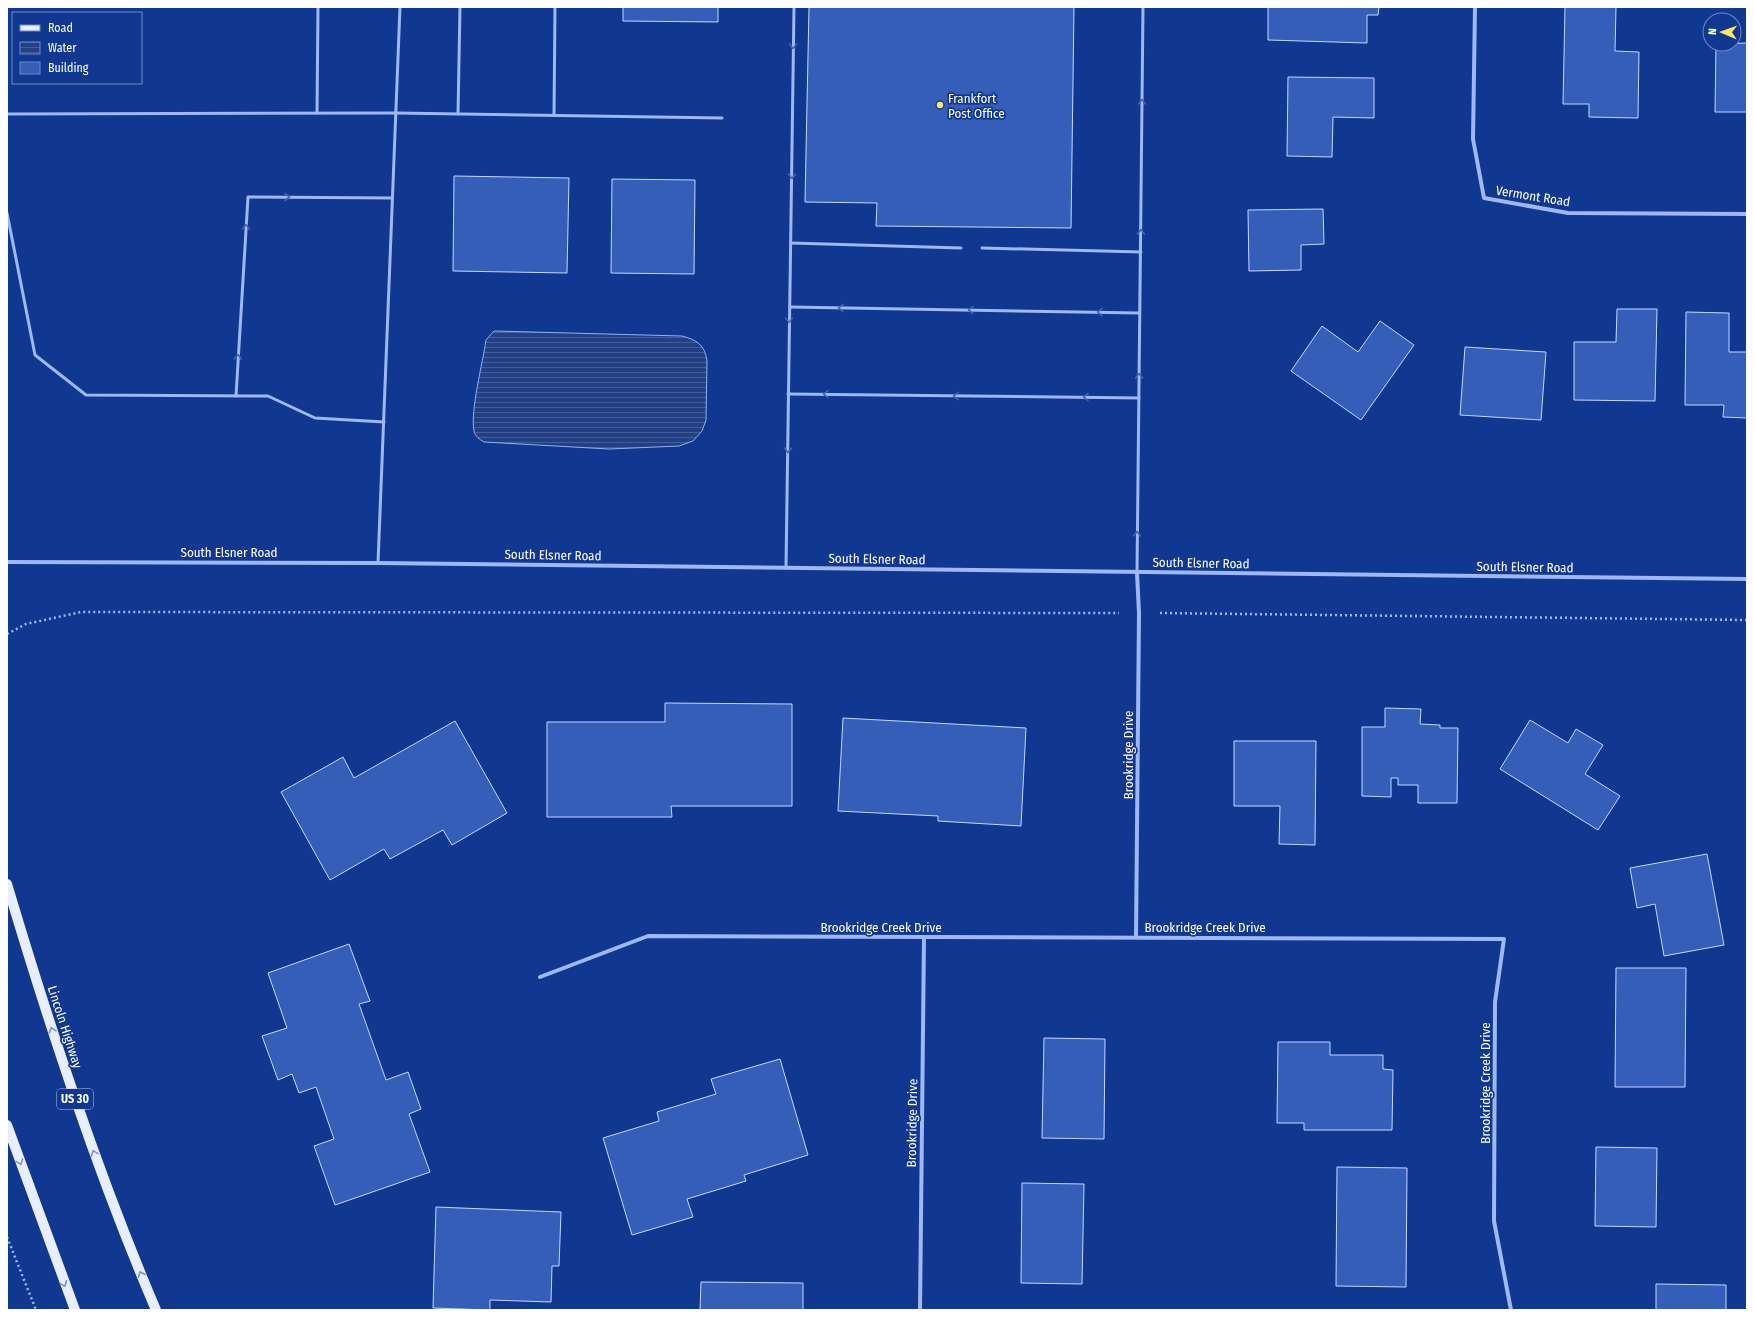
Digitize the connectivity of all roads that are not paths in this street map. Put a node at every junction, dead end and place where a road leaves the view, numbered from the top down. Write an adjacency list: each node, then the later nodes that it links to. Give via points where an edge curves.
1 (318, 7): 8 (lane)
2 (400, 7): 9 (lane)
3 (460, 7): 11 (lane)
4 (555, 7): 12 (lane)
5 (794, 7): 17 (lane, one-way to 17)
6 (1143, 7): 20 (lane, one-way to 6)
7 (1474, 7): 16 (street, Vermont Road, via 1472,138 1484,198 1568,213)
8 (317, 113): 9 (lane); 10 (lane)
9 (396, 113): 11 (lane); 14 (lane)
10 (7, 114)
11 (458, 114): 12 (lane)
12 (554, 115): 13 (lane)
13 (722, 118)
14 (392, 198): 24 (lane, one-way to 14, via 248,197); 26 (lane)
15 (7, 213): 24 (lane, via 35,355 86,395)
16 (1747, 214)
17 (791, 244): 18 (lane); 21 (lane)
18 (961, 248)
19 (982, 248): 20 (lane)
20 (1141, 252): 22 (lane)
21 (790, 307): 22 (lane, one-way to 21); 23 (lane, one-way to 23)
22 (1140, 313): 25 (lane, one-way to 22)
23 (788, 394): 25 (lane, one-way to 23); 29 (lane, one-way to 29)
24 (236, 396): 26 (lane, via 268,396 315,418)
25 (1139, 398): 30 (lane, one-way to 25)
26 (384, 422): 28 (lane)
27 (7, 562): 28 (street, South Elsner Road)
28 (378, 563): 29 (street, South Elsner Road)
29 (786, 568): 30 (street, South Elsner Road)
30 (1137, 573): 31 (street, South Elsner Road); 34 (street, Brookridge Drive, via 1139,613)
31 (1747, 579)
32 (7, 884): 38 (main road, Lincoln Highway / US 30, one-way to 32, via 88,1139)
33 (924, 937): 34 (street, Brookridge Creek Drive); 35 (street, Brookridge Creek Drive, via 648,936); 39 (street, Brookridge Drive)
34 (1136, 937): 40 (street, Brookridge Creek Drive, via 1504,939 1495,1002 1494,1221)
35 (540, 977)
36 (7, 1125): 37 (main road, one-way to 37)
37 (75, 1310)
38 (156, 1310)
39 (920, 1310)
40 (1511, 1310)

